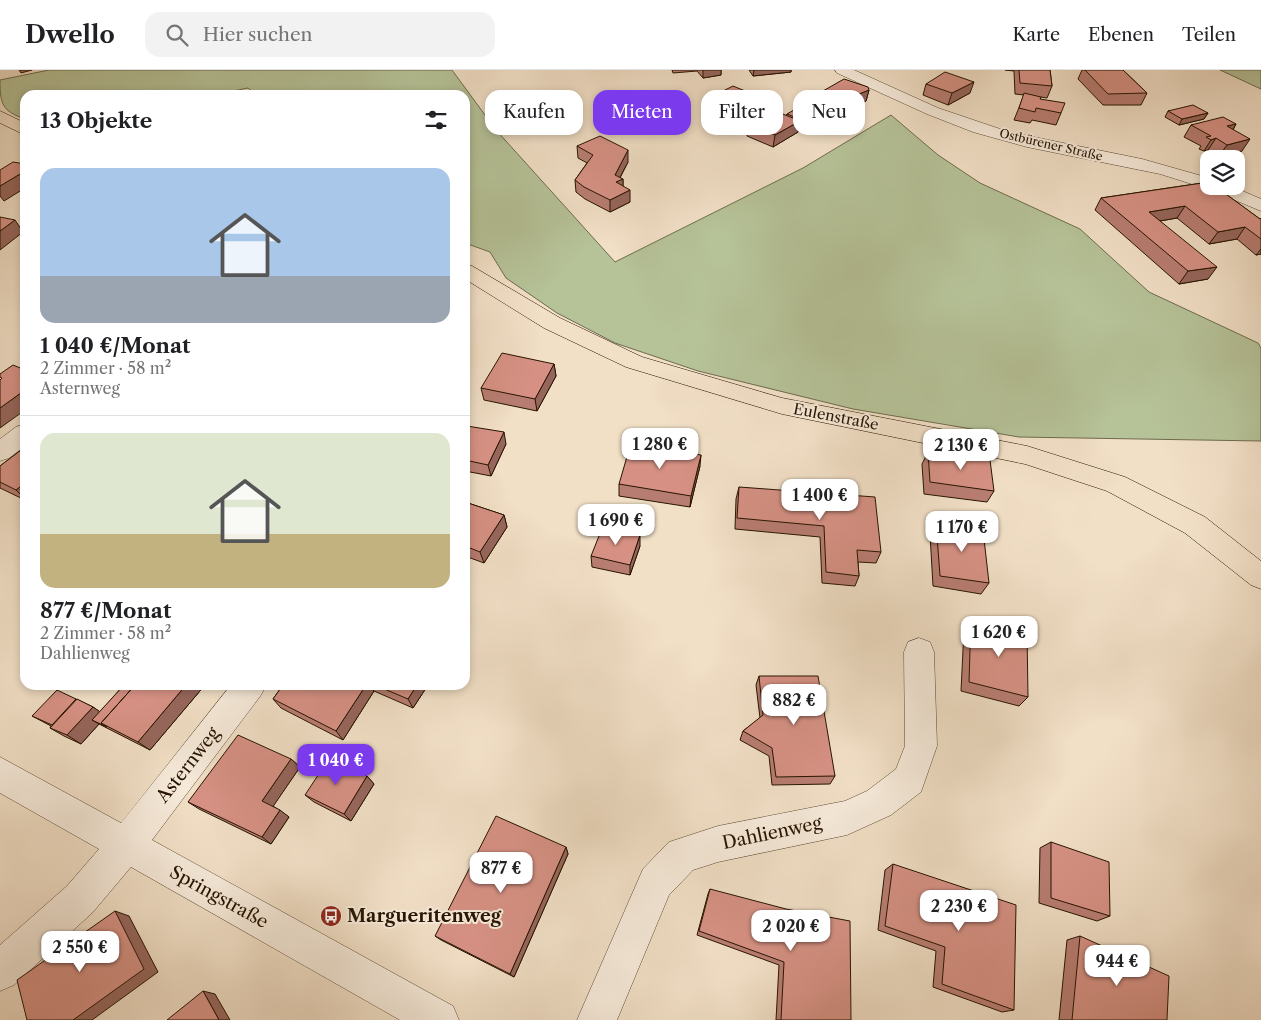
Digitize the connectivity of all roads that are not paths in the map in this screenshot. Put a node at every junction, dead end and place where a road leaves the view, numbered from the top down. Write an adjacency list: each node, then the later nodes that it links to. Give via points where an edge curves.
1 (842, 70): 4 (street, Ostbürener Straße, via 965,123 1025,141 1158,168)
2 (0, 116): 3 (main road)
3 (20, 127)
4 (1200, 181)
5 (1236, 195): 6 (street)
6 (1261, 206)
7 (470, 273): 10 (main road, Eulenstraße, via 552,323 634,362 782,406 1027,455 1116,484 1194,525)
8 (20, 437): 9 (street)
9 (0, 452)
10 (1261, 577)
11 (919, 652): 17 (street, Dahlienweg, via 921,746 909,780 879,803 847,818 718,844 682,855 656,882)
12 (246, 690): 14 (street, Asternweg)
13 (0, 774): 14 (street, Springstraße)
14 (126, 846): 15 (street, Asternweg, via 80,899); 16 (street, Springstraße)
15 (0, 971)
16 (439, 1020)
17 (597, 1020)

